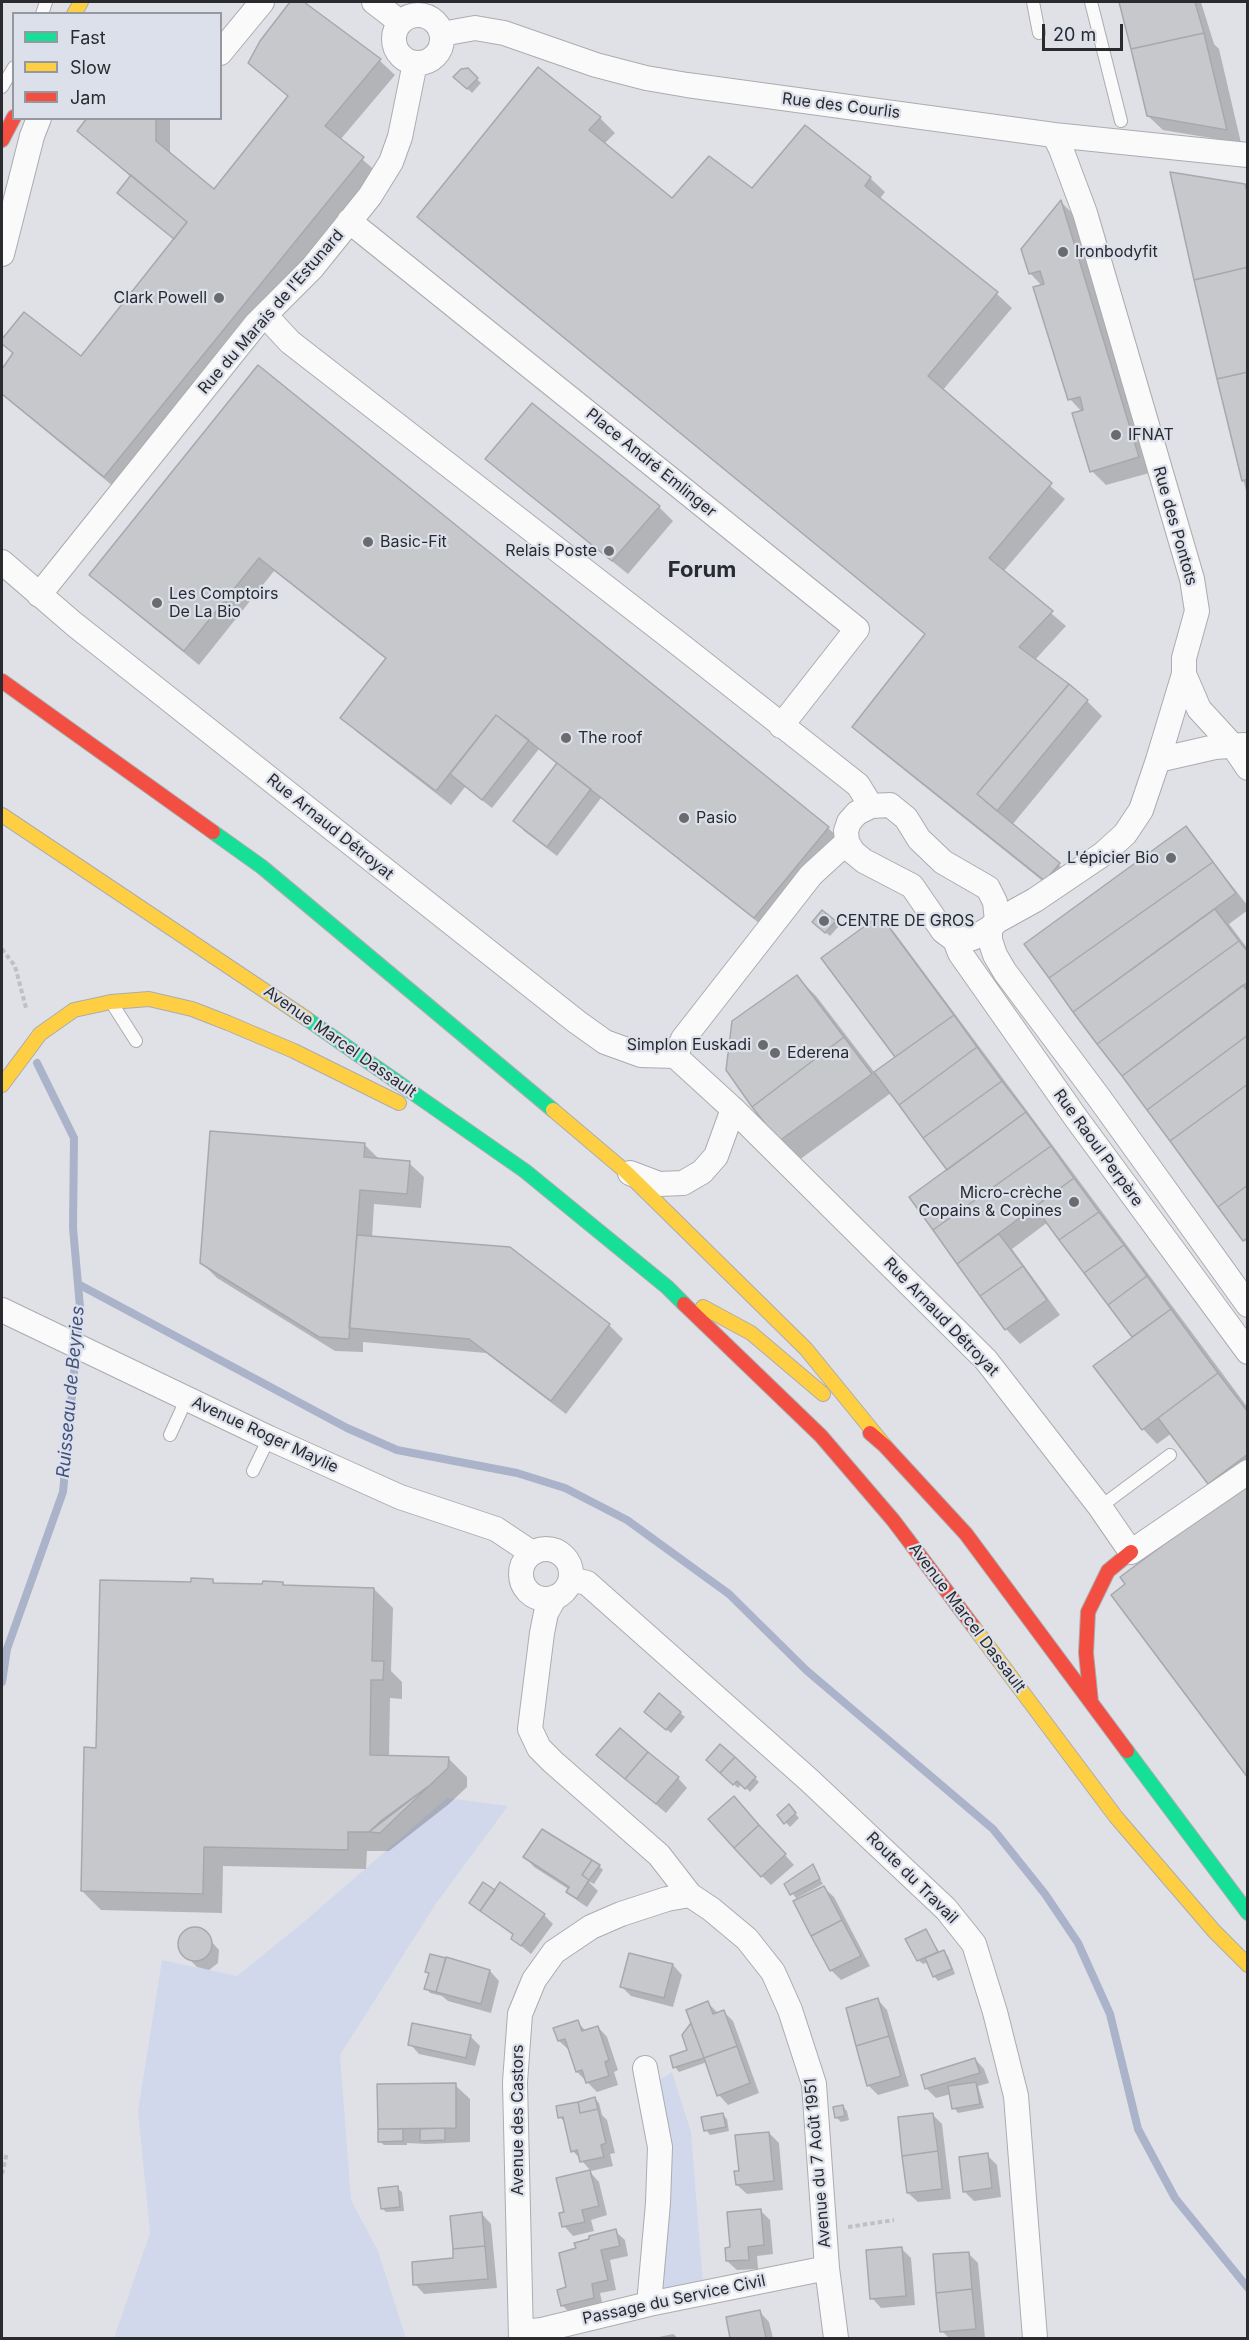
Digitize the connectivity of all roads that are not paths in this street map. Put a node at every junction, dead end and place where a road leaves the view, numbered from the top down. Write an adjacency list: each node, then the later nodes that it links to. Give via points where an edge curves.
1 (262, 2): 8 (street)
2 (374, 2): 5 (street)
3 (1033, 2): 6 (lane)
4 (1091, 2): 14 (lane)
5 (413, 13): 7 (street, via 435,21); 9 (street, via 394,36 397,51)
6 (1039, 33)
7 (442, 34): 9 (street, via 436,55); 15 (street, Rue des Courlis, via 474,28 504,33 646,78)
8 (222, 51)
9 (415, 63): 18 (street, Rue du Marais de l'Estunard, via 391,162)
10 (12, 70): 11 (lane)
11 (2, 87)
12 (12, 120): 16 (main road)
13 (38, 120): 19 (street)
14 (1120, 121)
15 (1054, 135): 17 (street, Rue des Courlis); 23 (street, Rue des Pontots, via 1085,213 1192,579 1197,611 1184,658)
16 (2, 140)
17 (1248, 155)
18 (349, 221): 20 (street, Rue du Marais de l'Estunard, via 312,267); 25 (street, Place André Emlinger, via 857,629)
19 (2, 255)
20 (265, 315): 22 (street, Rue du Marais de l'Estunard); 25 (street, via 290,342)
21 (2, 562): 22 (street, Rue Arnaud Détroyat)
22 (39, 595): 36 (street, Rue Arnaud Détroyat, via 577,1022 605,1042 641,1055)
23 (1184, 674): 26 (street, via 1199,709); 27 (street, Rue des Pontots)
24 (2, 681): 40 (main road, via 262,867)
25 (781, 726): 29 (street, via 858,785)
26 (1240, 746): 27 (street); 28 (street)
27 (1158, 759): 32 (street, Rue des Pontots, via 1141,810 1125,834 1103,854)
28 (1248, 768)
29 (871, 806): 31 (street, via 849,822); 32 (street, Rue Raoul Perpère, via 890,805 943,861 988,888 995,902)
30 (2, 815): 39 (main road, Avenue Marcel Dassault, via 299,1013)
31 (847, 842): 33 (street, Rue Raoul Perpère, via 864,861 912,886 943,931); 36 (street, via 811,875 683,1039)
32 (993, 924): 33 (street, via 973,938); 42 (street, Rue Raoul Perpère, via 990,940 1005,972)
33 (956, 940): 44 (street, Rue Raoul Perpère, via 960,953 1069,1108)
34 (111, 1002): 35 (lane); 37 (main road, via 74,1010 40,1034); 39 (main road, via 149,999 228,1023 344,1075)
35 (136, 1041)
36 (675, 1056): 38 (street, Rue Arnaud Détroyat)
37 (2, 1085)
38 (733, 1109): 40 (street, via 716,1156 702,1172 683,1183 659,1184); 52 (street, Rue Arnaud Détroyat, via 986,1360)
39 (525, 1171): 41 (main road, Avenue Marcel Dassault)
40 (625, 1171): 48 (main road, via 806,1349)
41 (667, 1287): 48 (main road, Avenue Marcel Dassault, via 751,1333); 60 (main road, Avenue Marcel Dassault, via 820,1436 893,1520 1116,1817)
42 (1248, 1305)
43 (2, 1310): 45 (street, Avenue Roger Maylie)
44 (1248, 1352)
45 (187, 1398): 46 (lane); 47 (street, Avenue Roger Maylie)
46 (170, 1435)
47 (269, 1438): 50 (lane); 54 (street, Avenue Roger Maylie, via 400,1497 496,1530)
48 (885, 1446): 57 (main road, Avenue Marcel Dassault, via 966,1534)
49 (1170, 1455): 52 (lane)
50 (254, 1471)
51 (1248, 1472): 53 (street)
52 (1100, 1508): 53 (street, Rue Arnaud Détroyat)
53 (1131, 1552): 57 (main road, via 1108,1571 1088,1612 1086,1653)
54 (532, 1553): 55 (street, via 539,1549 556,1550 568,1562); 56 (street, via 522,1566 522,1582 531,1594 546,1599)
55 (571, 1579): 56 (street); 66 (street, Route du Travail, via 587,1583 809,1780 946,1909 974,1944 1017,2096)
56 (555, 1597): 58 (street, Avenue du 7 Août 1951, via 546,1613 542,1633 530,1729 539,1748 552,1762 659,1855)
57 (1091, 1702): 59 (main road, Avenue Marcel Dassault)
58 (690, 1896): 62 (street, Avenue du 7 Août 1951, via 747,1939 773,1972 790,2010 814,2084); 64 (street, Avenue des Castors, via 621,1914 591,1927 554,1952 534,1980 520,2014 515,2082)
59 (1248, 1913)
60 (1248, 1965)
61 (645, 2068): 63 (street, via 660,2147)
62 (827, 2268): 63 (street, Passage du Service Civil); 65 (street, Avenue du 7 Août 1951)
63 (649, 2304): 64 (street, Passage du Service Civil)
64 (521, 2335)
65 (836, 2338)
66 (1035, 2338)

